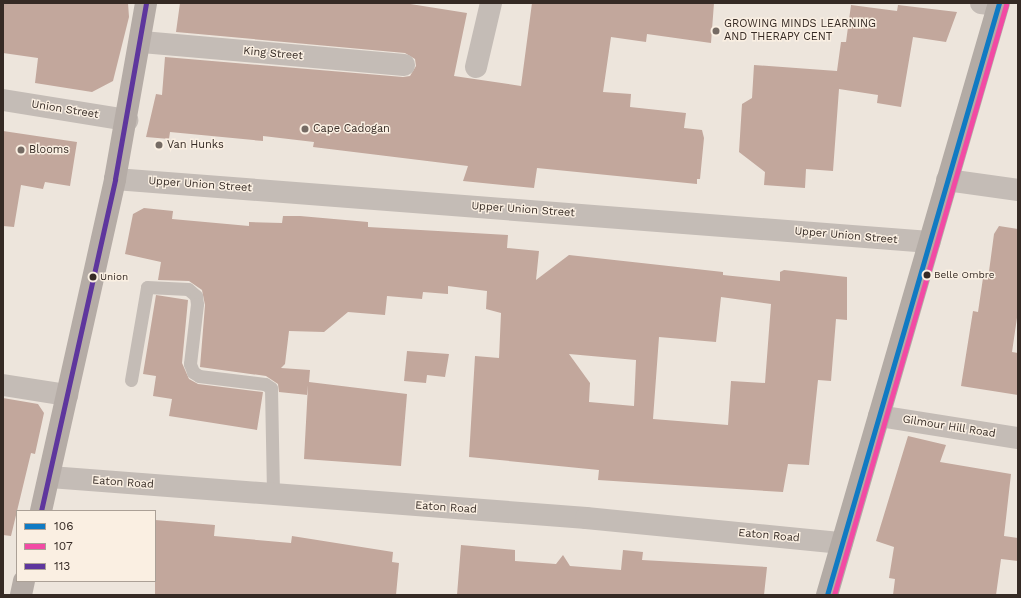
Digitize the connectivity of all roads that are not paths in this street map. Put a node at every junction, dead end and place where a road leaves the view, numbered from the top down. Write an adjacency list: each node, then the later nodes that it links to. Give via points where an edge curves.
1 (146, 3): 4 (street)
2 (490, 3): 6 (street)
3 (993, 4): 10 (main road)
4 (142, 42): 5 (street, King Street); 8 (street)
5 (404, 65)
6 (476, 68)
7 (3, 100): 8 (street, Union Street)
8 (127, 120): 9 (street)
9 (115, 179): 12 (street, Upper Union Street); 15 (street)
10 (947, 180): 11 (street); 12 (main road)
11 (1018, 190)
12 (930, 242): 16 (main road)
13 (132, 380): 19 (lane, via 147,287 188,289 196,296 197,304 190,364 193,372 199,376 265,384 271,388)
14 (3, 385): 15 (street)
15 (67, 394): 18 (street)
16 (879, 416): 17 (street, Gilmour Hill Road); 21 (main road)
17 (1018, 438)
18 (50, 477): 19 (street, Eaton Road); 20 (street)
19 (273, 494): 21 (street, Eaton Road)
20 (41, 510)
21 (842, 543): 24 (main road)
22 (24, 582): 23 (street)
23 (21, 595)
24 (827, 595)

